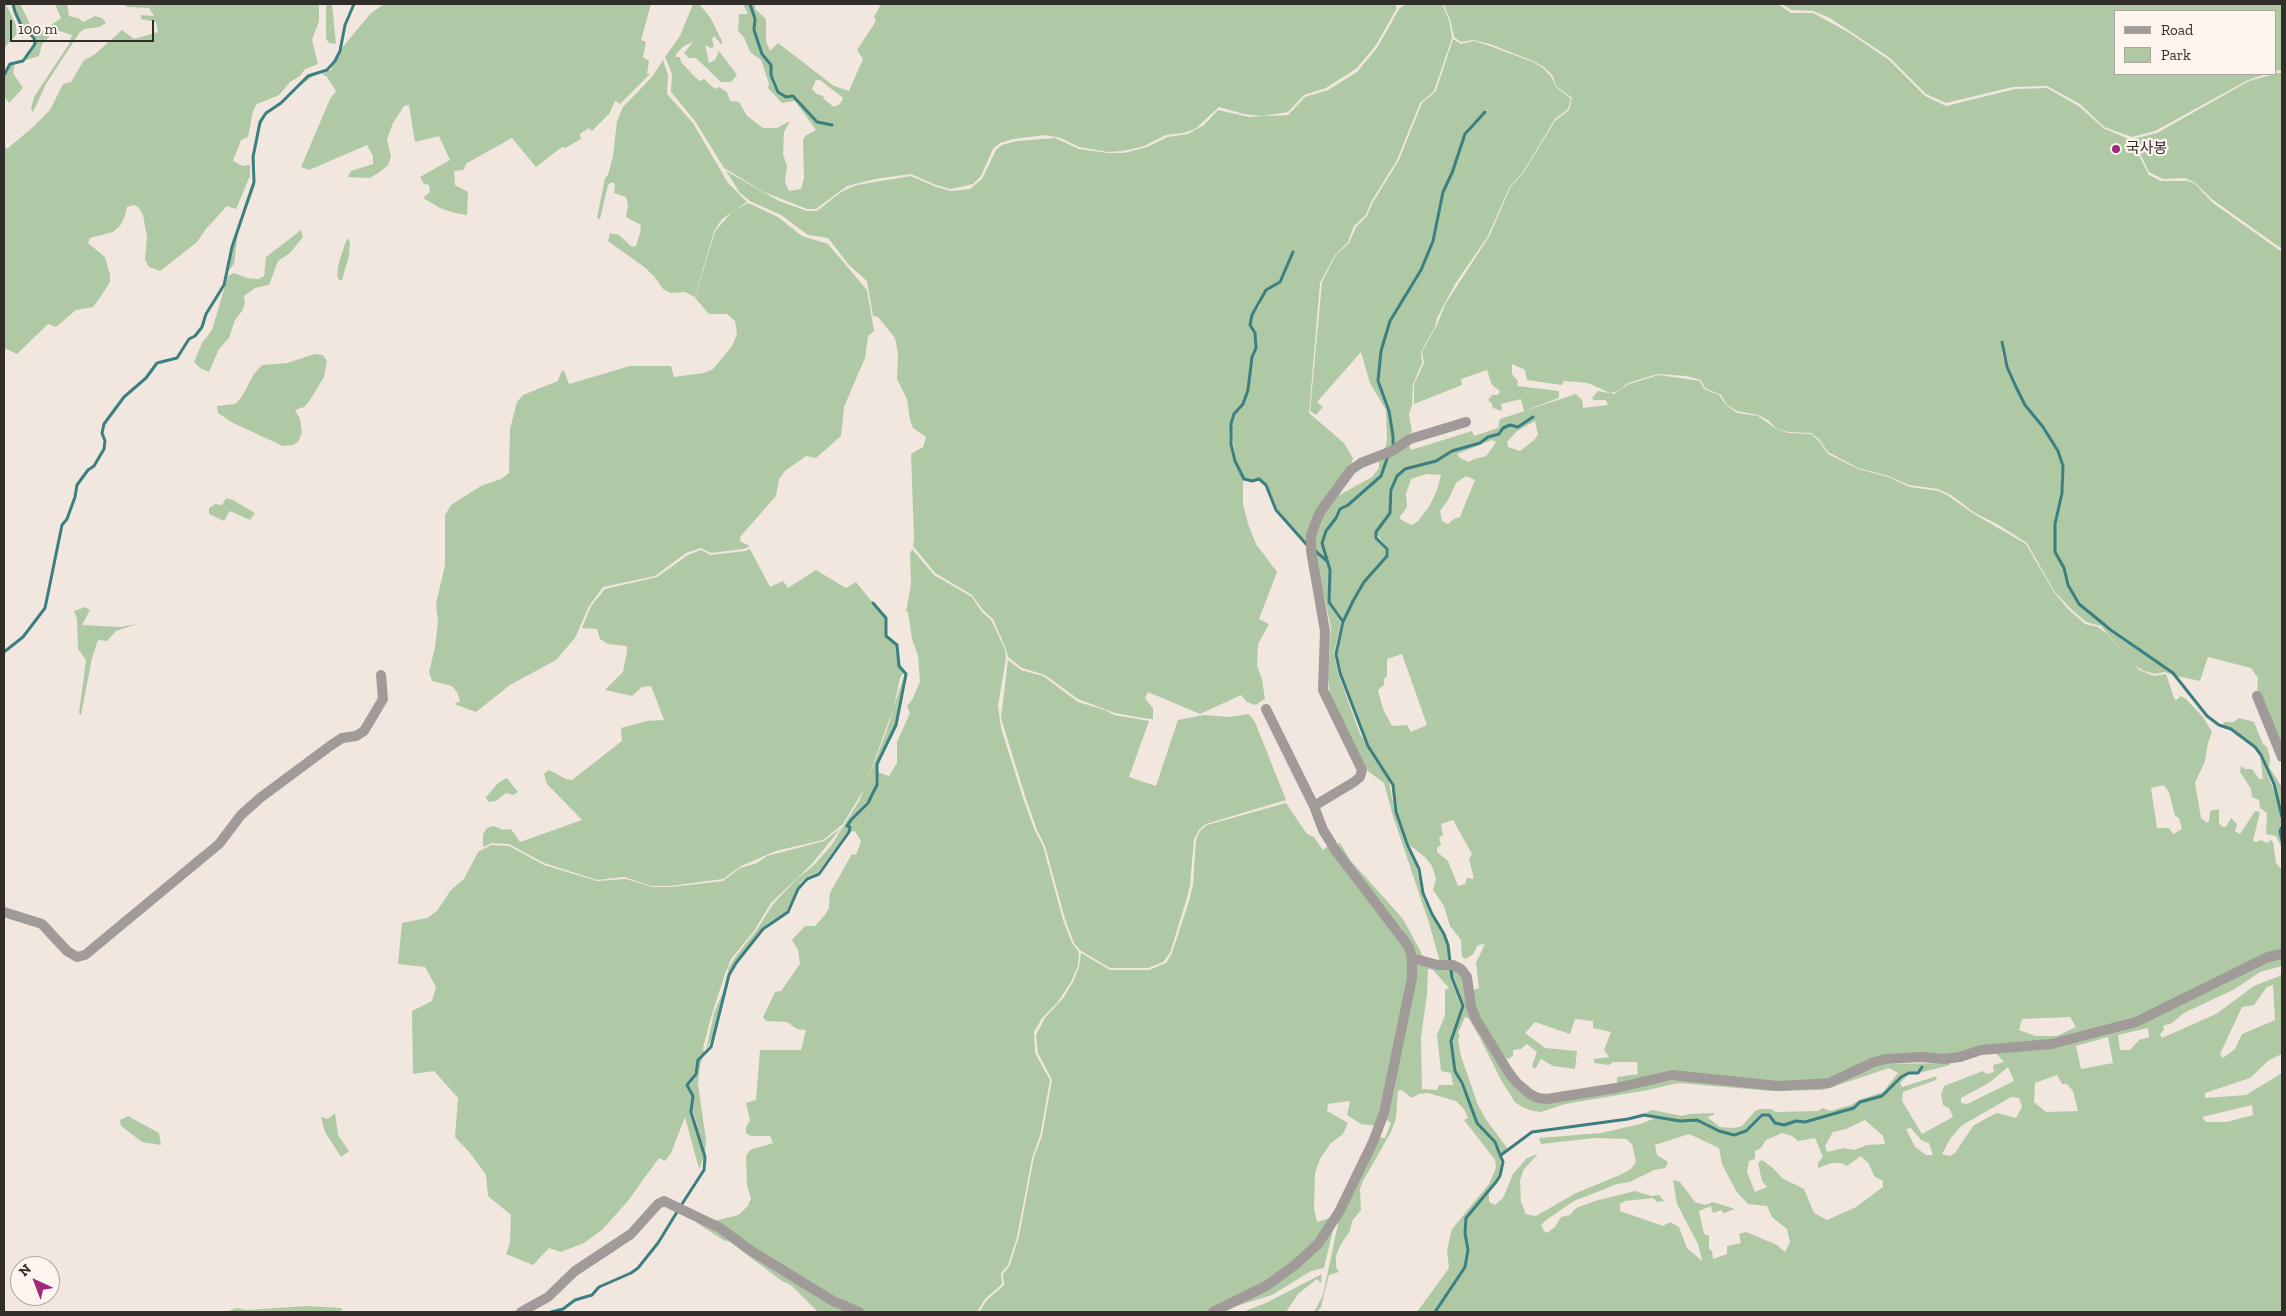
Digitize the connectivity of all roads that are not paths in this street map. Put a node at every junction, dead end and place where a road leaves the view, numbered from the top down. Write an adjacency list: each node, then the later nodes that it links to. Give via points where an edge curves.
1 (1466, 422): 6 (street, via 1410,439 1351,470 1314,524 1311,551 1325,631 1323,690 1362,770 1354,782)
2 (381, 675): 7 (street, via 383,699 364,732 342,738 260,798 241,815 219,844 85,955 77,957 67,951 42,924)
3 (2257, 696): 5 (street)
4 (1266, 709): 6 (street)
5 (2282, 757)
6 (1314, 806): 9 (street, via 1336,851 1409,947)
7 (4, 912)
8 (2282, 954): 9 (street, via 2268,957 2136,1022 2051,1044 1981,1050 1944,1059 1886,1059 1867,1064 1830,1082 1815,1084 1778,1086 1672,1075 1547,1099 1530,1094 1509,1072 1476,1019 1467,977 1461,969)
9 (1412, 958): 12 (street, via 1412,978 1384,1113 1339,1212 1318,1244 1295,1266 1266,1286)
10 (521, 1312): 11 (street, via 548,1297 575,1271 631,1234 664,1201 720,1228 832,1301)
11 (859, 1312)
12 (1213, 1312)

